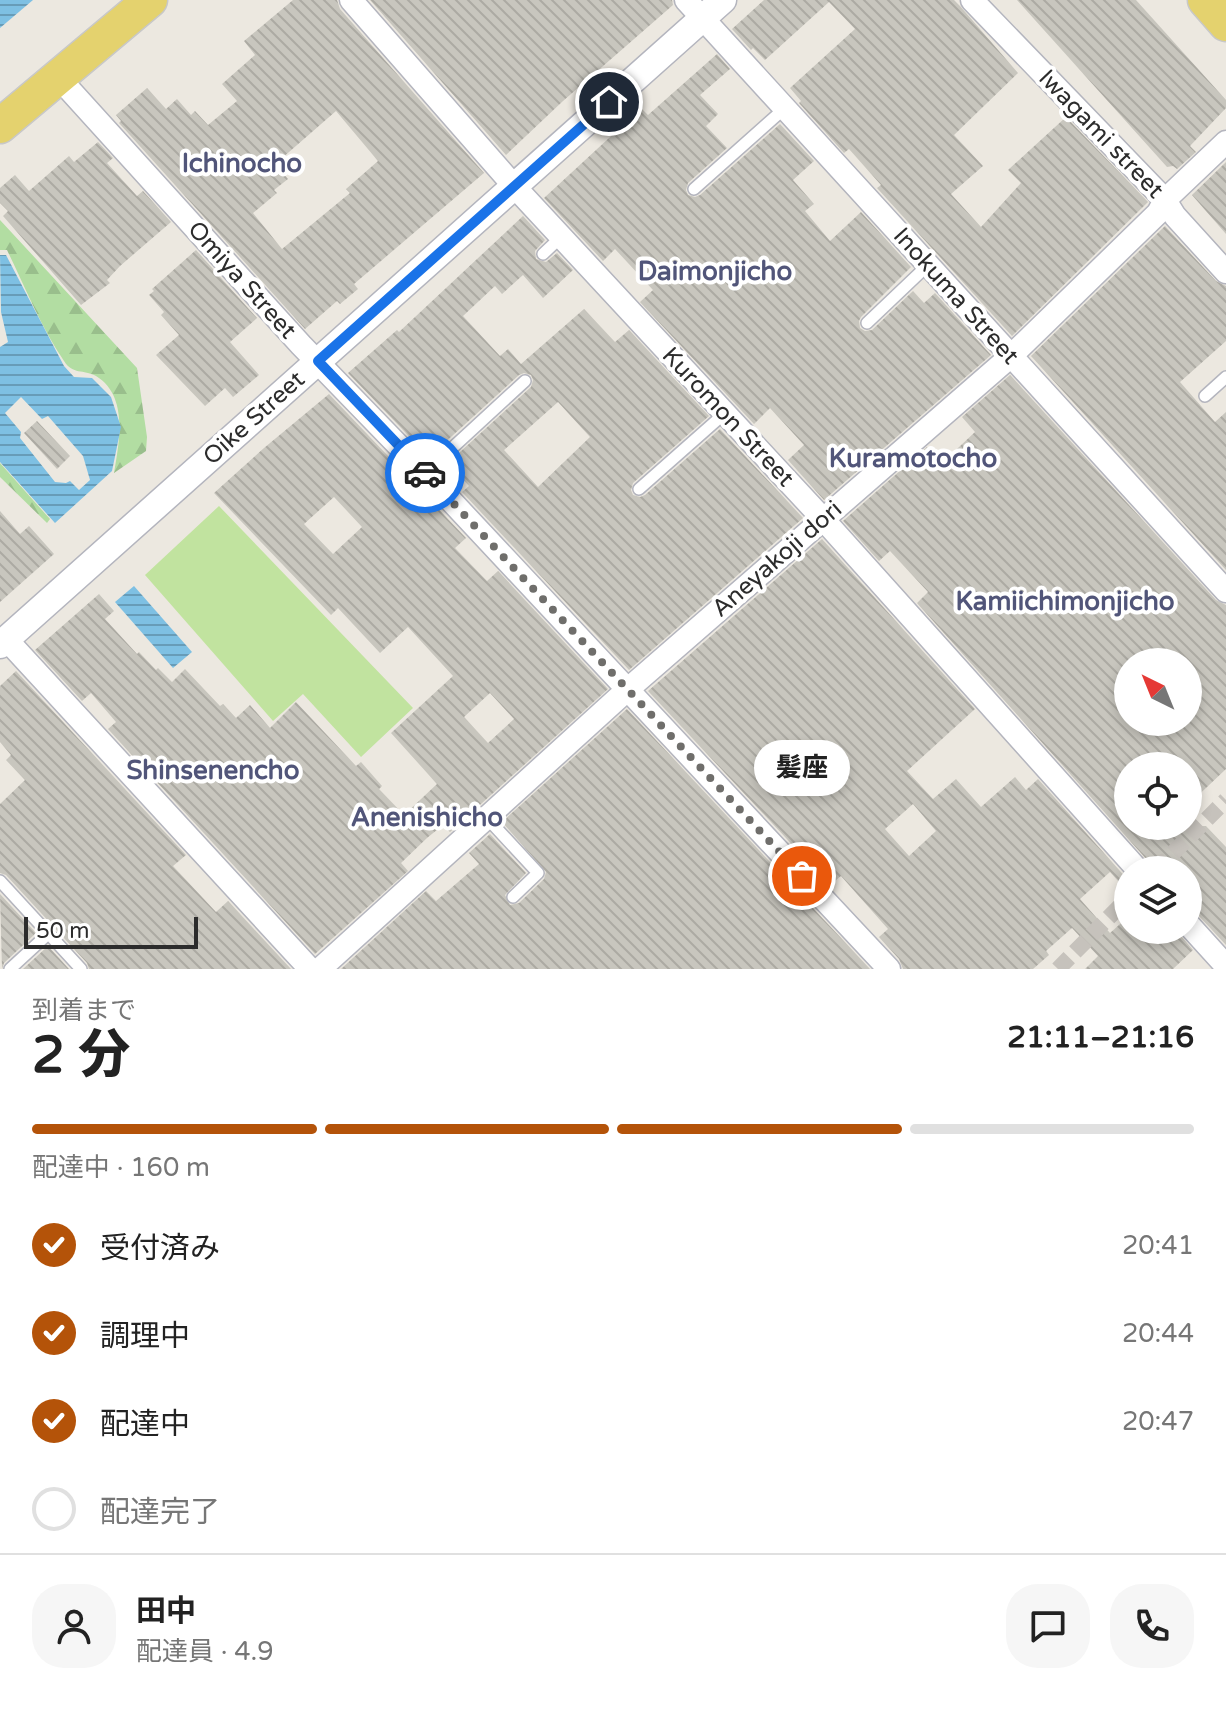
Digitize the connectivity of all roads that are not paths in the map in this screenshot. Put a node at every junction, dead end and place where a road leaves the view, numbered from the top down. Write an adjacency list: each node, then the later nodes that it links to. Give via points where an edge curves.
1 (150, 0): 8 (main road)
2 (351, 0): 12 (street, Kuromon Street)
3 (723, 0): 6 (street, Oike Street)
4 (972, 0): 14 (street, Iwagami street)
5 (1205, 0): 7 (main road)
6 (695, 9): 9 (street, Inokuma Street); 12 (street, Oike Street)
7 (1226, 24)
8 (58, 77): 10 (main road); 21 (street, Omiya Street)
9 (785, 108): 13 (lane); 17 (street, Inokuma Street)
10 (0, 126)
11 (1226, 142): 14 (street, Aneyakoji dori)
12 (514, 186): 15 (street, Kuromon Street); 21 (street, Oike Street)
13 (694, 189)
14 (1165, 200): 18 (street, Iwagami street); 20 (street, Aneyakoji dori, via 1158,213)
15 (561, 237): 16 (lane); 25 (street, Kuromon Street)
16 (543, 254)
17 (928, 265): 19 (lane); 20 (street, Inokuma Street)
18 (1226, 272)
19 (867, 323)
20 (1011, 356): 28 (street, Aneyakoji dori); 29 (street, Inokuma Street)
21 (318, 361): 26 (street, Omiya Street); 30 (street, Oike Street)
22 (1226, 377): 24 (lane)
23 (525, 381): 26 (lane)
24 (1205, 396)
25 (725, 413): 27 (lane); 28 (street, Kuromon Street)
26 (425, 473): 31 (street, Omiya Street)
27 (639, 489)
28 (823, 519): 31 (street, Aneyakoji dori); 33 (street, Kuromon Street)
29 (1226, 591)
30 (3, 642): 41 (street)
31 (627, 690): 32 (street, Aneyakoji dori); 43 (street, Omiya Street)
32 (487, 818): 35 (lane, via 538,873); 42 (street, Aneyakoji dori)
33 (1125, 856)
34 (0, 881): 36 (lane)
35 (513, 897)
36 (48, 934): 39 (lane); 40 (lane)
37 (1202, 939): 38 (street)
38 (1225, 963)
39 (10, 969)
40 (81, 969)
41 (310, 969)
42 (320, 969)
43 (889, 969)

